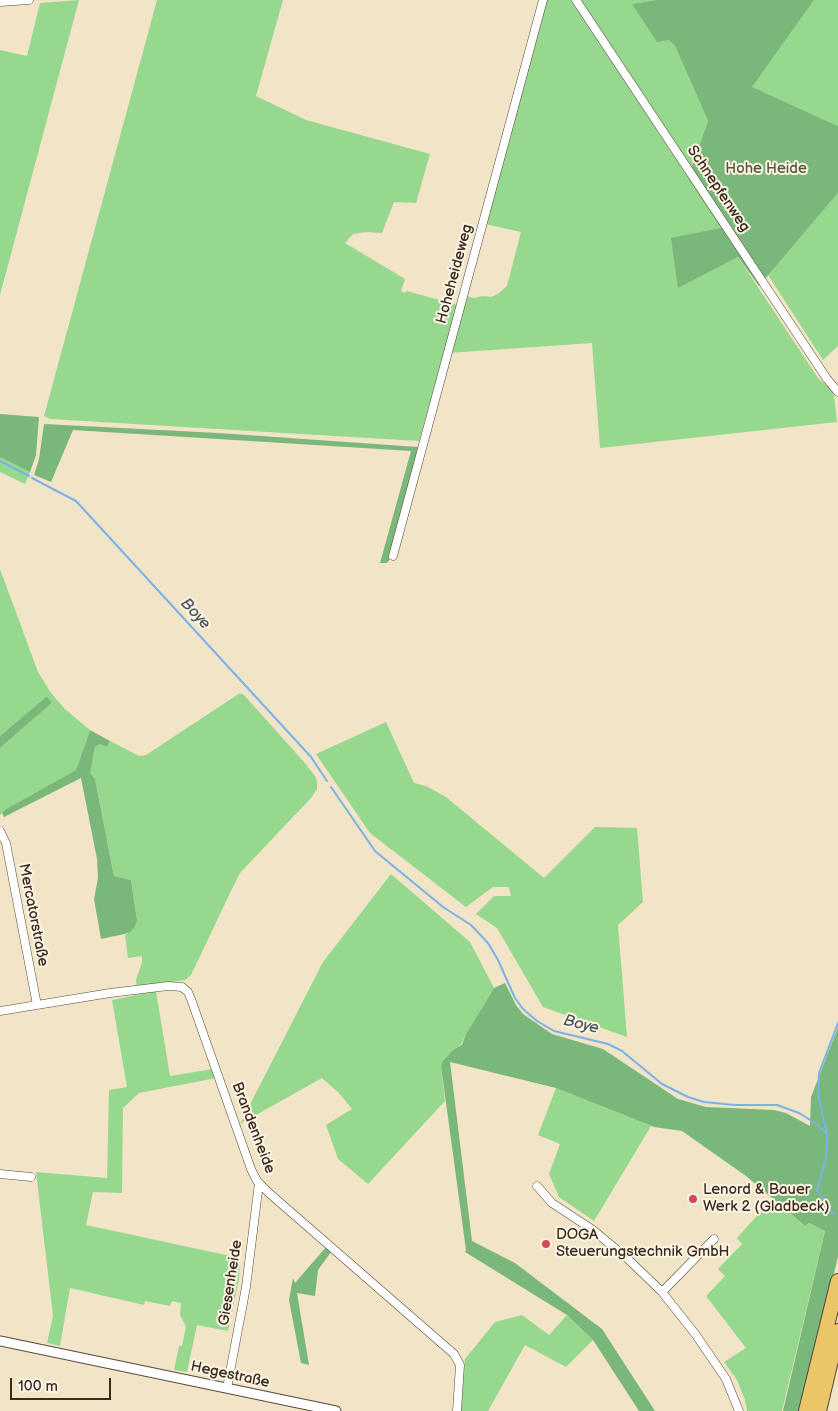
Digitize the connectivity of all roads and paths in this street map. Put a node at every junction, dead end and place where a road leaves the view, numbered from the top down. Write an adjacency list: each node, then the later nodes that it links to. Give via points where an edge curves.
1 (30, 0): 4 (street)
2 (544, 0): 6 (street, Hoheheideweg)
3 (576, 0): 5 (street, Schnepfenweg)
4 (0, 2)
5 (838, 392)
6 (393, 556)
7 (0, 832): 8 (street, Mercatorstraße, via 6,843)
8 (37, 1005): 9 (street, Brandenheide); 12 (street, Brandenheide, via 110,993 182,987 191,999 251,1169)
9 (0, 1011)
10 (0, 1174): 11 (street)
11 (32, 1177)
12 (259, 1183): 19 (street, Giesenheide, via 246,1287); 21 (street, Brandenheide, via 454,1354 460,1365)
13 (537, 1186): 16 (street, via 552,1203 593,1230)
14 (714, 1239): 16 (street)
15 (838, 1281): 23 (highway)
16 (662, 1292): 22 (street, via 726,1379)
17 (838, 1331): 24 (highway)
18 (0, 1341): 19 (street, Hegestraße)
19 (227, 1388): 20 (street, Hegestraße)
20 (336, 1411)
21 (456, 1411)
22 (739, 1411)
23 (806, 1411)
24 (819, 1411)

